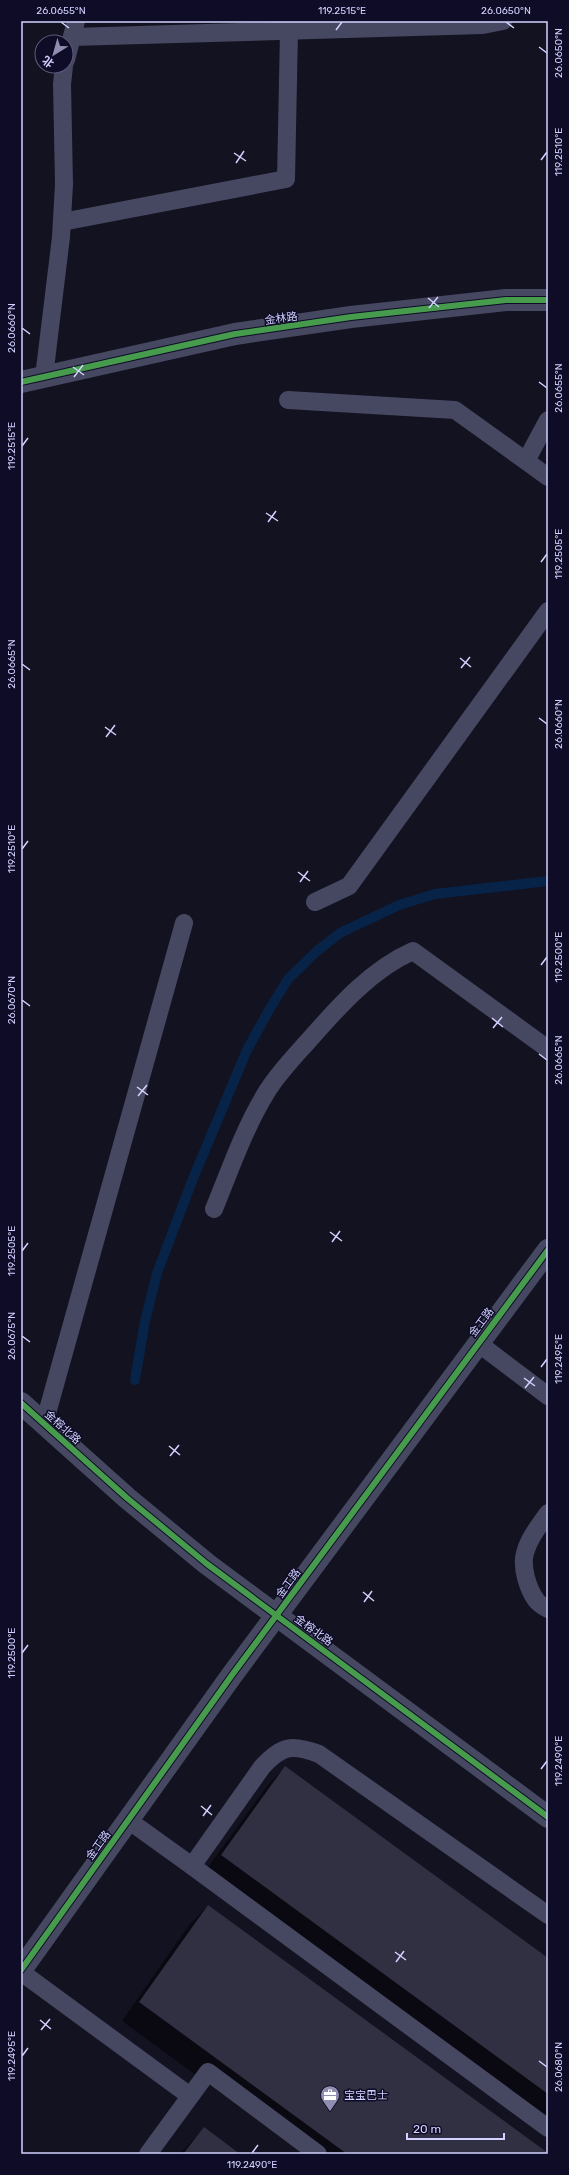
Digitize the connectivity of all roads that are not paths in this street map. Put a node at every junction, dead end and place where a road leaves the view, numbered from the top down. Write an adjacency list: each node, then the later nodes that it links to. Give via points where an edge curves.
1 (503, 21): 3 (lane, via 483,26)
2 (74, 29): 3 (lane)
3 (289, 31): 5 (lane, via 286,178)
4 (63, 74): 5 (lane)
5 (62, 222): 7 (lane)
6 (548, 300): 7 (street, 金林路, via 506,300 351,317 243,333)
7 (44, 377): 8 (street, 金林路)
8 (21, 382)
9 (288, 400): 11 (lane, via 455,410)
10 (548, 420): 11 (lane)
11 (526, 460): 12 (lane)
12 (548, 477)
13 (548, 611): 14 (lane, via 348,886)
14 (315, 902)
15 (184, 922): 22 (lane)
16 (548, 1049): 17 (lane, via 414,951 395,959 348,997 288,1062 266,1092 246,1129)
17 (214, 1209)
18 (548, 1250): 19 (street, 金工路)
19 (478, 1343): 20 (lane); 25 (street, 金工路)
20 (548, 1396)
21 (21, 1403): 22 (street, 金榕北路)
22 (44, 1424): 25 (street, 金榕北路, via 207,1564)
23 (548, 1513): 24 (lane, via 531,1537 524,1561 528,1583 536,1601)
24 (548, 1610)
25 (277, 1616): 26 (street, 金榕北路); 27 (street, 金工路)
26 (548, 1817)
27 (128, 1820): 28 (lane); 30 (street, 金工路)
28 (192, 1866): 29 (lane, via 262,1766 275,1753 289,1747 302,1748 319,1754); 32 (lane)
29 (548, 1915)
30 (21, 1971): 31 (lane)
31 (190, 2096): 33 (lane); 34 (lane, via 208,2072)
32 (548, 2128)
33 (148, 2154)
34 (318, 2154)

